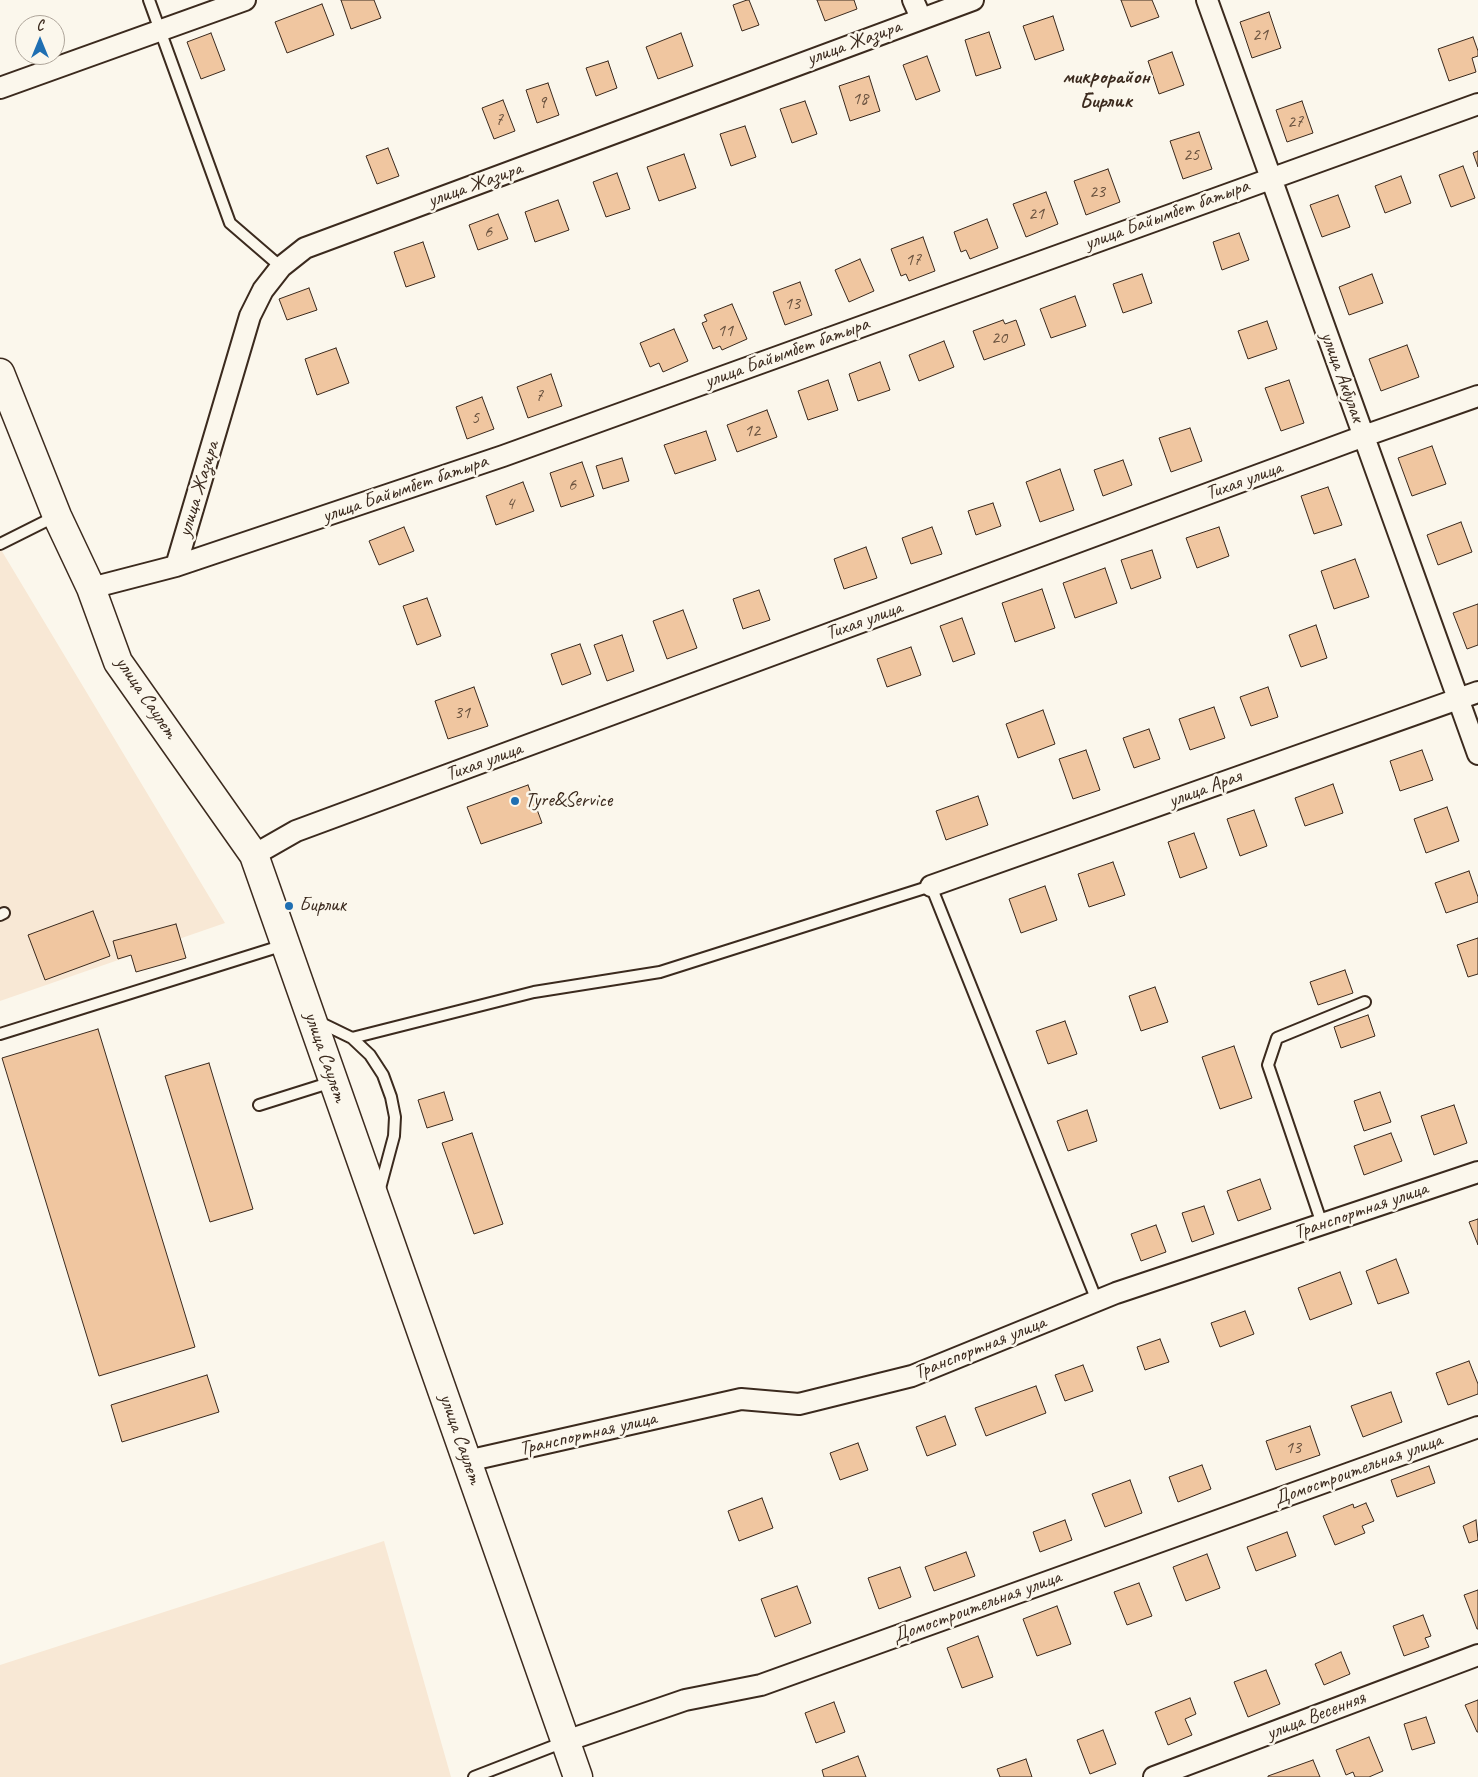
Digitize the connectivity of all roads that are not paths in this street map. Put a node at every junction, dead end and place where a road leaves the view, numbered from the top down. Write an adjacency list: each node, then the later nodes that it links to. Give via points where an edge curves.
1 (149, 0): 7 (lane)
2 (245, 0): 7 (street)
3 (913, 0): 6 (street)
4 (973, 0): 6 (street, улица Жазира)
5 (1207, 0): 10 (street, улица Акбулак)
6 (921, 18): 11 (street, улица Жазира, via 305,248)
7 (160, 32): 8 (street); 11 (lane, via 230,223)
8 (0, 88)
9 (1478, 104): 10 (street, улица Байымбет батыра)
10 (1271, 178): 14 (street, улица Акбулак); 17 (street, улица Байымбет батыра, via 503,456)
11 (281, 267): 17 (street, улица Жазира, via 263,290 250,316)
12 (0, 373): 15 (street, улица Саулет)
13 (1478, 396): 14 (street, Тихая улица)
14 (1364, 436): 20 (street, улица Акбулак); 22 (street, Тихая улица, via 296,831)
15 (57, 516): 16 (lane); 18 (street, улица Саулет)
16 (0, 544)
17 (176, 566): 18 (street, улица Байымбет батыра)
18 (91, 588): 22 (street, улица Саулет, via 118,662)
19 (1478, 692): 20 (street, улица Арая)
20 (1458, 699): 21 (street, улица Акбулак); 23 (street, улица Арая)
21 (1478, 754)
22 (254, 855): 24 (street, улица Саулет)
23 (931, 886): 28 (lane, via 660,972 534,992); 34 (lane)
24 (285, 944): 26 (street, улица Саулет); 27 (lane)
25 (1365, 1002): 33 (lane, via 1277,1038 1268,1065)
26 (311, 1019): 28 (lane); 29 (street, улица Саулет)
27 (0, 1034)
28 (352, 1038): 32 (lane, via 370,1055 383,1075 395,1118 391,1150)
29 (333, 1081): 30 (lane); 32 (street, улица Саулет)
30 (259, 1105)
31 (1478, 1172): 33 (street, Транспортная улица)
32 (376, 1202): 36 (street, улица Саулет)
33 (1322, 1224): 34 (street, Транспортная улица)
34 (1097, 1301): 36 (street, Транспортная улица, via 912,1376 798,1404 741,1399)
35 (1478, 1427): 38 (street, Домостроительная улица, via 761,1685 685,1700)
36 (467, 1461): 38 (street, улица Саулет)
37 (1478, 1655): 41 (street, улица Весенняя)
38 (566, 1741): 39 (lane, Домостроительная улица); 40 (street, улица Саулет)
39 (474, 1777)
40 (578, 1777)
41 (1154, 1777)

